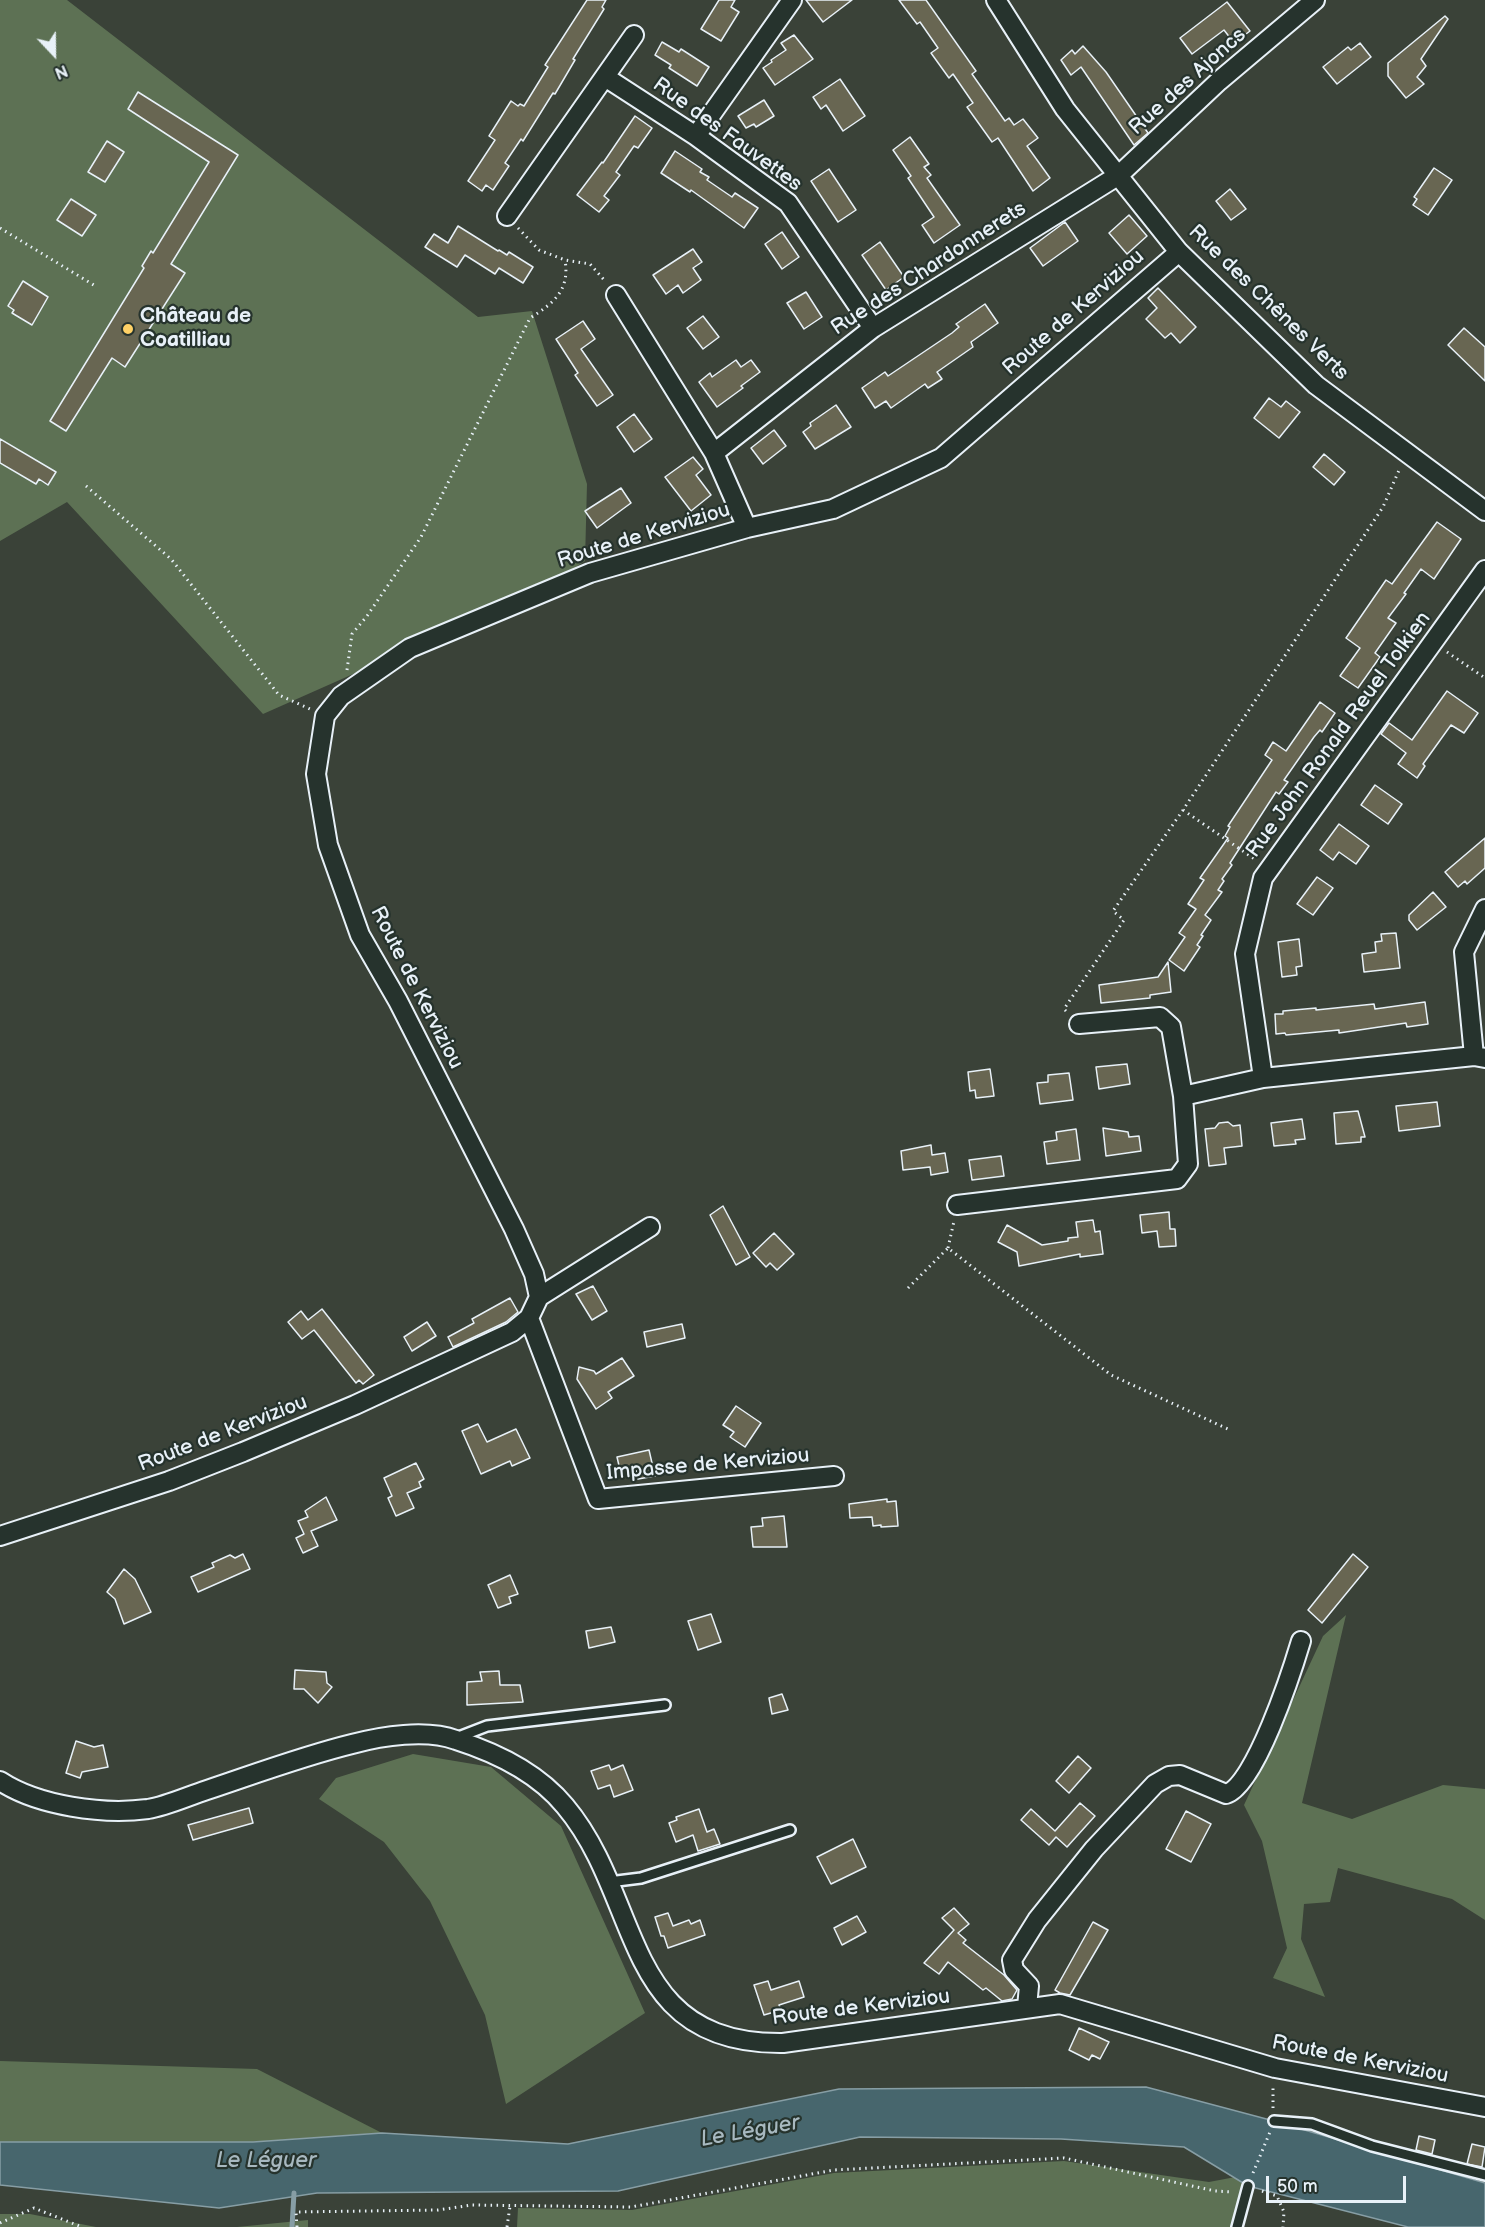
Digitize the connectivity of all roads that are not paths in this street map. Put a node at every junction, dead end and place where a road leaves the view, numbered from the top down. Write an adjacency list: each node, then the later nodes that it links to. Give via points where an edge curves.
1 (792, 0): 6 (street)
2 (996, 0): 7 (street, Rue des Chênes Verts, via 1065,109)
3 (1315, 0): 7 (street, Rue des Ajoncs, via 1219,81)
4 (634, 35): 5 (street)
5 (605, 77): 6 (street, Rue des Fauvettes); 8 (street)
6 (696, 136): 11 (street, Rue des Fauvettes, via 788,203)
7 (1119, 175): 9 (street, Rue des Chênes Verts); 11 (street, Rue des Chardonnerets)
8 (507, 216)
9 (1179, 252): 13 (street, Rue des Chênes Verts, via 1316,385); 14 (street, Route de Kerviziou, via 941,458 833,509)
10 (616, 295): 12 (street)
11 (873, 328): 12 (street, Rue des Chardonnerets)
12 (714, 453): 14 (street)
13 (1485, 511)
14 (747, 528): 23 (street, Route de Kerviziou, via 590,573 410,648 344,694 325,716 316,774 328,844 360,935 398,1001 514,1229 534,1274)
15 (1485, 570): 19 (street, Rue John Ronald Reuel Tolkien, via 1263,878 1245,954)
16 (1485, 909): 18 (street, via 1464,952)
17 (1079, 1024): 20 (street, via 1160,1017 1171,1027)
18 (1480, 1057): 19 (street)
19 (1263, 1078): 20 (street)
20 (1183, 1096): 21 (street, via 1188,1164 1177,1179)
21 (957, 1205)
22 (650, 1227): 23 (street)
23 (539, 1297): 24 (street, Route de Kerviziou)
24 (529, 1318): 25 (street, Impasse de Kerviziou, via 598,1498); 26 (street, Route de Kerviziou, via 512,1332 253,1448 169,1481)
25 (834, 1476)
26 (0, 1536)
27 (1301, 1641): 33 (street, via 1286,1690 1240,1786 1226,1794 1180,1775 1162,1779 1094,1849 1037,1920 1012,1960 1014,1970 1029,1986)
28 (665, 1705): 29 (lane, via 487,1726)
29 (453, 1738): 30 (street, Route de Kerviziou, via 380,1737 323,1751 149,1809 100,1810 44,1801); 32 (street, Route de Kerviziou, via 529,1772 564,1804 599,1857)
30 (0, 1781)
31 (790, 1830): 32 (lane, via 641,1878)
32 (609, 1882): 33 (street, Route de Kerviziou, via 641,1962 663,1995 695,2024 723,2036 783,2043)
33 (1028, 2007): 34 (street, Route de Kerviziou, via 1060,2004 1275,2068)
34 (1485, 2107)
35 (1274, 2121): 36 (lane, via 1311,2124 1372,2146)
36 (1485, 2175)
37 (1248, 2186): 38 (lane)
38 (1237, 2227)

